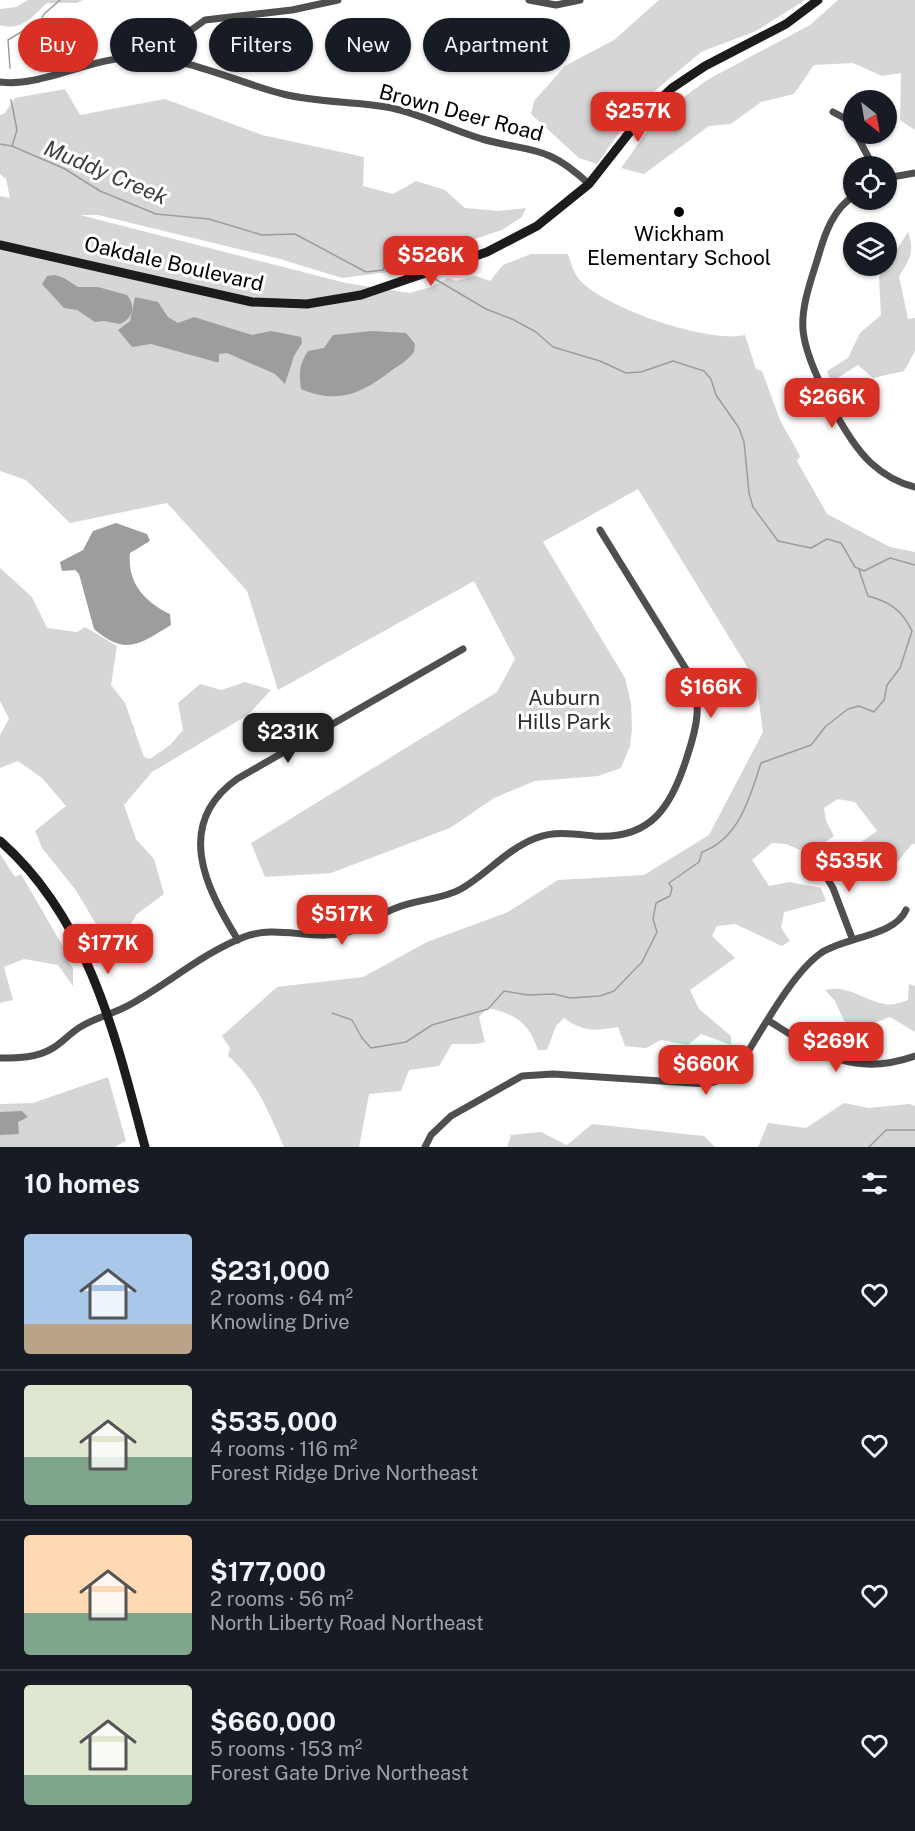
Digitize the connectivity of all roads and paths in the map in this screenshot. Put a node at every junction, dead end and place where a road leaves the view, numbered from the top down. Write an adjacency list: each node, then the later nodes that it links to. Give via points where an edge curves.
1 (338, 0): 5 (street, via 292,10 205,20)
2 (529, 0): 3 (street, via 556,5)
3 (580, 0)
4 (818, 0): 13 (main road, Oakdale Boulevard, via 786,24 710,62 672,88 644,114)
5 (197, 26)
6 (110, 60): 8 (street, Brown Deer Road, via 24,81)
7 (197, 68): 13 (street, Brown Deer Road, via 283,94 392,108 486,140 538,150 558,158)
8 (0, 82)
9 (833, 112): 10 (street)
10 (843, 118)
11 (915, 173): 12 (street)
12 (897, 176)
13 (589, 184): 15 (main road, Oakdale Boulevard, via 553,216 521,236 405,282 325,302 270,304 226,297)
14 (843, 206): 16 (street, via 822,241 806,303 805,343 815,375 864,456 890,478)
15 (0, 245)
16 (915, 487)
17 (600, 530): 23 (street, via 689,674 698,699 697,728 678,787 665,808 648,824 624,834 605,837 562,833 539,837 522,844 453,893 397,907 349,932 324,936 262,933)
18 (463, 649): 23 (street, via 237,779 213,802 200,833 200,854 207,880)
19 (0, 841): 24 (main road, via 32,875 62,918 93,974)
20 (817, 862): 22 (street, via 833,888)
21 (906, 910): 22 (street, via 889,928)
22 (852, 938): 25 (street, via 809,962)
23 (238, 940): 24 (street)
24 (108, 1015): 27 (street, via 82,1026 52,1049); 28 (main road)
25 (769, 1021): 26 (street, via 837,1060 875,1066); 29 (street, via 739,1066 715,1083 522,1076 451,1116)
26 (915, 1056)
27 (0, 1058)
28 (145, 1147)
29 (424, 1147)

